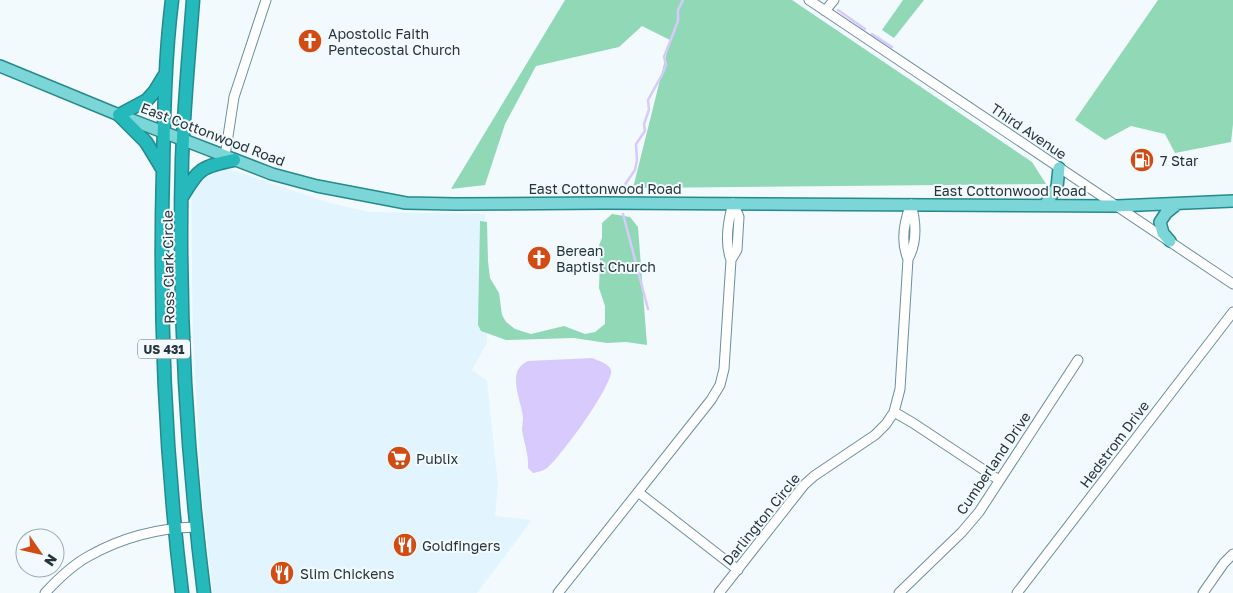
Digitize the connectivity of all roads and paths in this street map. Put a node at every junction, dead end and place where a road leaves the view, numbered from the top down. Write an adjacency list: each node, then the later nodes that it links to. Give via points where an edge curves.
1 (172, 0): 8 (highway, Ross Clark Circle / US 431)
2 (193, 0): 11 (highway, Ross Clark Circle / US 431)
3 (266, 0): 12 (street, via 234,97)
4 (809, 0): 6 (street, Third Avenue)
5 (834, 0): 6 (street)
6 (825, 11): 13 (street, Third Avenue)
7 (0, 66): 9 (main road, East Cottonwood Road)
8 (166, 72): 9 (highway, via 147,100); 10 (highway, Ross Clark Circle / US 431)
9 (119, 115): 10 (main road, East Cottonwood Road); 14 (highway, via 146,142)
10 (164, 131): 11 (main road, East Cottonwood Road); 14 (highway, Ross Clark Circle / US 431)
11 (183, 139): 12 (main road, East Cottonwood Road); 15 (highway, Ross Clark Circle / US 431)
12 (230, 158): 15 (highway, via 201,170); 17 (main road, East Cottonwood Road, via 317,186 406,203)
13 (1059, 168): 20 (main road, via 1057,187); 21 (street, Third Avenue)
14 (163, 170): 26 (highway, Ross Clark Circle / US 431, via 161,276)
15 (182, 197): 28 (highway, Ross Clark Circle / US 431)
16 (1233, 202): 19 (main road, East Cottonwood Road)
17 (733, 203): 18 (main road, East Cottonwood Road); 30 (street, via 729,218 727,250 731,260 724,369 720,385)
18 (911, 204): 20 (main road, East Cottonwood Road); 27 (street, Darlington Circle, via 904,229 903,249 908,259 900,389)
19 (1177, 204): 21 (main road, East Cottonwood Road); 22 (main road, via 1160,222)
20 (1045, 205): 21 (main road, East Cottonwood Road)
21 (1117, 206): 22 (street, Third Avenue)
22 (1170, 242): 23 (street, Third Avenue)
23 (1233, 284)
24 (1233, 312): 42 (street, Hedstrom Drive)
25 (1078, 360): 29 (street, Cumberland Drive)
26 (166, 404): 28 (highway, via 179,405); 32 (highway, Ross Clark Circle / US 431)
27 (894, 412): 29 (street); 34 (street, Darlington Circle, via 875,435 804,485)
28 (187, 415): 31 (highway, Ross Clark Circle / US 431)
29 (999, 480): 41 (street, Cumberland Drive, via 962,532)
30 (638, 492): 34 (street); 39 (street)
31 (196, 527): 32 (street); 38 (highway, Ross Clark Circle / US 431)
32 (175, 528): 36 (street, via 118,543 88,556); 37 (highway, Ross Clark Circle / US 431)
33 (1233, 554): 35 (street)
34 (738, 570): 40 (street, Darlington Circle)
35 (1207, 592)
36 (45, 593)
37 (182, 593)
38 (204, 593)
39 (558, 593)
40 (719, 593)
41 (899, 593)
42 (1018, 593)

